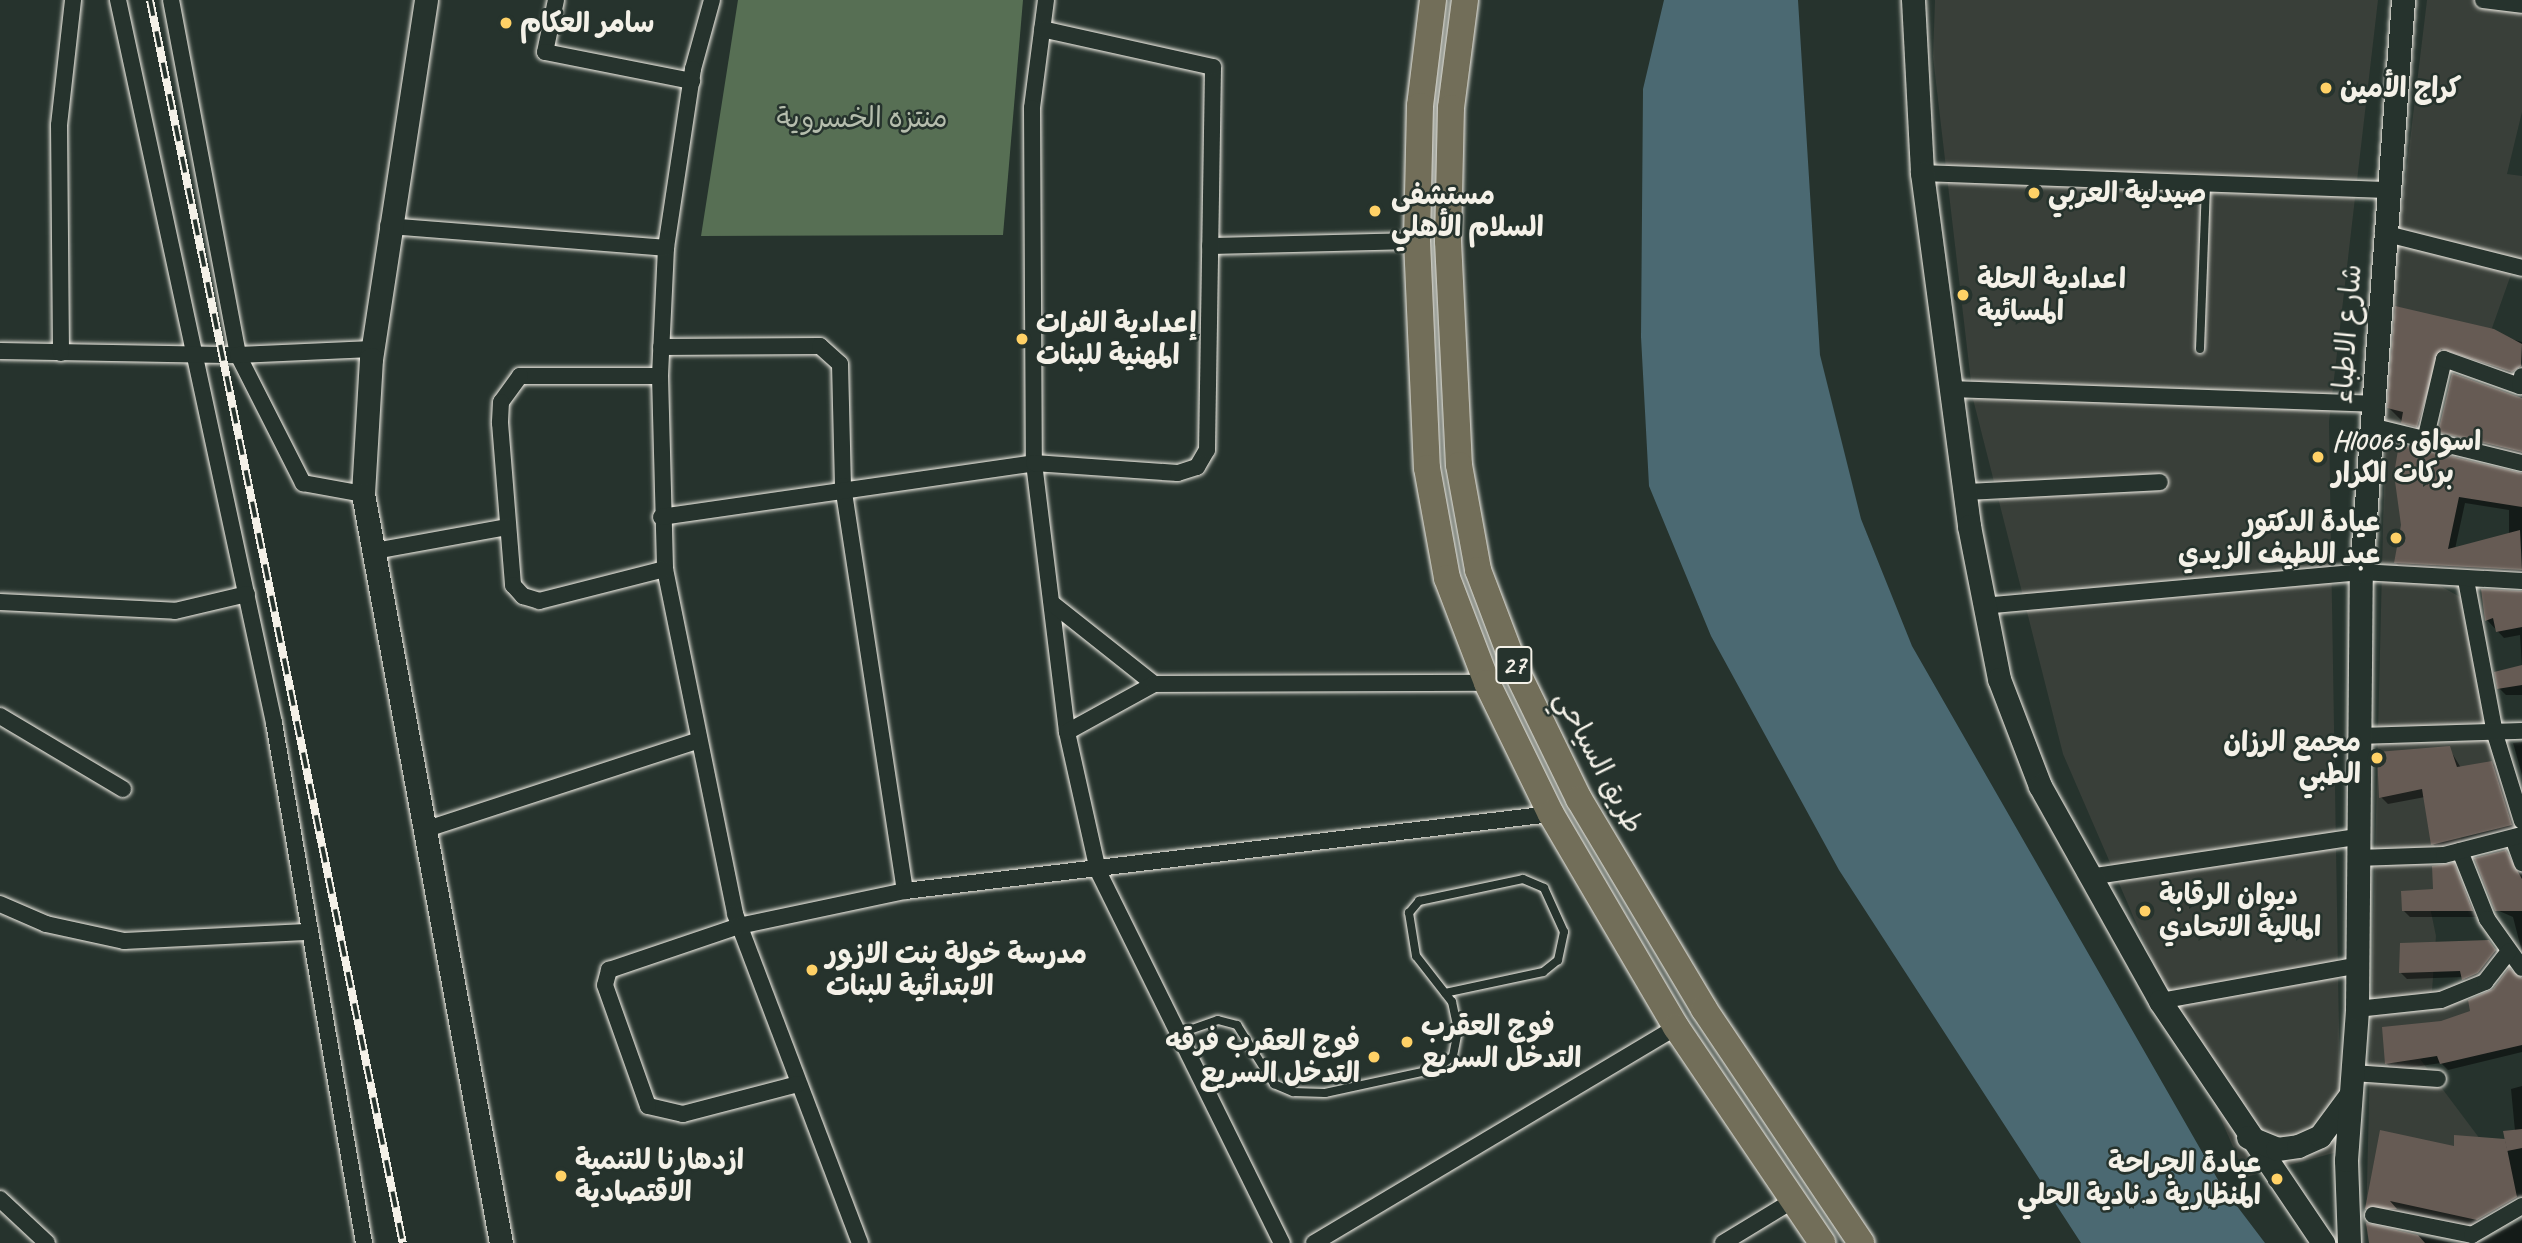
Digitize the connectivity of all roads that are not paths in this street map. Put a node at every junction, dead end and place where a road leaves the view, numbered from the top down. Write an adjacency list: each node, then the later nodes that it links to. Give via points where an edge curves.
1 (73, 0): 29 (street, via 59,125)
2 (118, 0): 30 (street)
3 (171, 0): 31 (street)
4 (426, 0): 19 (street)
5 (556, 0): 15 (street, via 545,52)
6 (712, 0): 15 (street)
7 (1046, 0): 14 (street)
8 (1433, 0): 21 (main road, 27, via 1420,106)
9 (1465, 0): 43 (main road, طريق السياحي / 27, via 1451,108 1448,227)
10 (1913, 0): 16 (street)
11 (2403, 0): 18 (street, شارع الاطباء)
12 (2483, 0): 13 (street)
13 (2522, 5)
14 (1042, 29): 22 (street, via 1213,67); 37 (street, via 1032,108)
15 (692, 81): 23 (street)
16 (1922, 173): 17 (street); 34 (street)
17 (2206, 187): 18 (street); 27 (lane)
18 (2385, 190): 20 (street, شارع الاطباء)
19 (388, 226): 23 (street); 26 (street)
20 (2383, 233): 24 (street); 35 (street, شارع الاطباء)
21 (1417, 241): 22 (street); 44 (main road, 27)
22 (1210, 246): 37 (street, via 1208,450 1197,467 1178,473)
23 (666, 248): 25 (street)
24 (2522, 268)
25 (661, 347): 32 (street); 40 (street, via 831,350 840,364)
26 (372, 349): 31 (street); 42 (street)
27 (2200, 349)
28 (0, 351): 29 (street)
29 (61, 352): 30 (street)
30 (195, 355): 31 (street); 54 (street)
31 (238, 355): 42 (street, via 303,483)
32 (660, 376): 45 (street); 46 (street, via 520,376 509,385 500,423)
33 (2522, 376): 36 (street, via 2520,386 2444,359)
34 (1951, 389): 35 (street); 41 (street)
35 (2371, 415): 36 (street); 51 (street, شارع الاطباء)
36 (2426, 436): 38 (street)
37 (1034, 463): 40 (street); 56 (street)
38 (2522, 463)
39 (2160, 482): 41 (street)
40 (843, 486): 45 (street); 76 (street)
41 (1965, 492): 57 (street)
42 (363, 494): 48 (street)
43 (1465, 504): 44 (main road, via 1454,513); 47 (main road, طريق السياحي / 27)
44 (1434, 508): 49 (main road, 27)
45 (661, 517): 50 (street)
46 (506, 527): 48 (street); 50 (street, via 513,585 531,598)
47 (1473, 546): 49 (main road, via 1451,543); 81 (main road, طريق السياحي / 27, via 1494,620 1579,799)
48 (375, 551): 69 (street)
49 (1441, 553): 58 (main road, 27)
50 (665, 569): 65 (street)
51 (2361, 572): 52 (street); 57 (street); 64 (street, شارع الاطباء)
52 (2466, 580): 53 (street); 63 (street)
53 (2522, 581)
54 (247, 594): 55 (street, via 175,611); 79 (street)
55 (0, 602)
56 (1053, 604): 59 (street); 62 (street)
57 (1982, 607): 75 (street, via 1999,679 2039,786)
58 (1487, 683): 59 (street); 67 (main road, 27)
59 (1154, 684): 62 (street)
60 (0, 716): 66 (street)
61 (2522, 731): 63 (street)
62 (1067, 732): 74 (street)
63 (2495, 734): 64 (street); 68 (street)
64 (2359, 736): 71 (street, شارع الاطباء)
65 (697, 741): 69 (street); 78 (street)
66 (124, 789)
67 (1552, 814): 74 (street); 84 (main road, 27)
68 (2522, 821)
69 (427, 829): 103 (street)
70 (2517, 836): 72 (street); 73 (street)
71 (2357, 848): 72 (street); 75 (street); 82 (street, شارع الاطباء)
72 (2460, 851): 80 (street, via 2487,919)
73 (2522, 863)
74 (1098, 871): 76 (street); 89 (street)
75 (2089, 877): 86 (street)
76 (905, 891): 78 (street)
77 (0, 904): 79 (street, via 46,924 124,941)
78 (739, 926): 93 (street); 93 (street, via 643,955 606,976 649,1106 682,1114)
79 (306, 932): 102 (street)
80 (2509, 951): 83 (street); 87 (street, via 2485,982 2441,1000)
81 (1679, 966): 84 (main road, via 1670,980); 91 (main road, طريق السياحي / 27)
82 (2355, 966): 86 (street); 87 (street, شارع الاطباء)
83 (2522, 968)
84 (1650, 983): 88 (main road, 27)
85 (1445, 993): 85 (lane, via 1416,956 1409,913 1419,901 1523,879 1544,888 1564,932 1558,960 1542,972); 89 (lane, via 1458,1030 1453,1056 1436,1069 1325,1093 1275,1084 1237,1025 1218,1020)
86 (2160, 1001): 95 (street)
87 (2357, 1009): 92 (street, شارع الاطباء)
88 (1676, 1027): 94 (main road, 27); 106 (street)
89 (1178, 1034): 105 (street)
90 (2438, 1079): 92 (street)
91 (1752, 1082): 94 (main road, via 1731,1084); 109 (main road, طريق السياحي / 27)
92 (2353, 1082): 95 (street, شارع الاطباء, via 2336,1120 2298,1146 2264,1147); 111 (street, شارع الاطباء)
93 (798, 1084): 104 (street)
94 (1722, 1096): 97 (main road, 27)
95 (2245, 1135): 110 (street)
96 (0, 1199): 101 (street)
97 (1792, 1201): 107 (street); 108 (main road, 27)
98 (2522, 1206): 100 (street, via 2472,1235)
99 (2373, 1215): 100 (street)
100 (2416, 1226): 112 (street, via 2422,1236)
101 (47, 1243)
102 (364, 1243)
103 (501, 1243)
104 (860, 1243)
105 (1282, 1243)
106 (1314, 1243)
107 (1723, 1243)
108 (1822, 1243)
109 (1861, 1243)
110 (2323, 1243)
111 (2349, 1243)
112 (2449, 1243)

